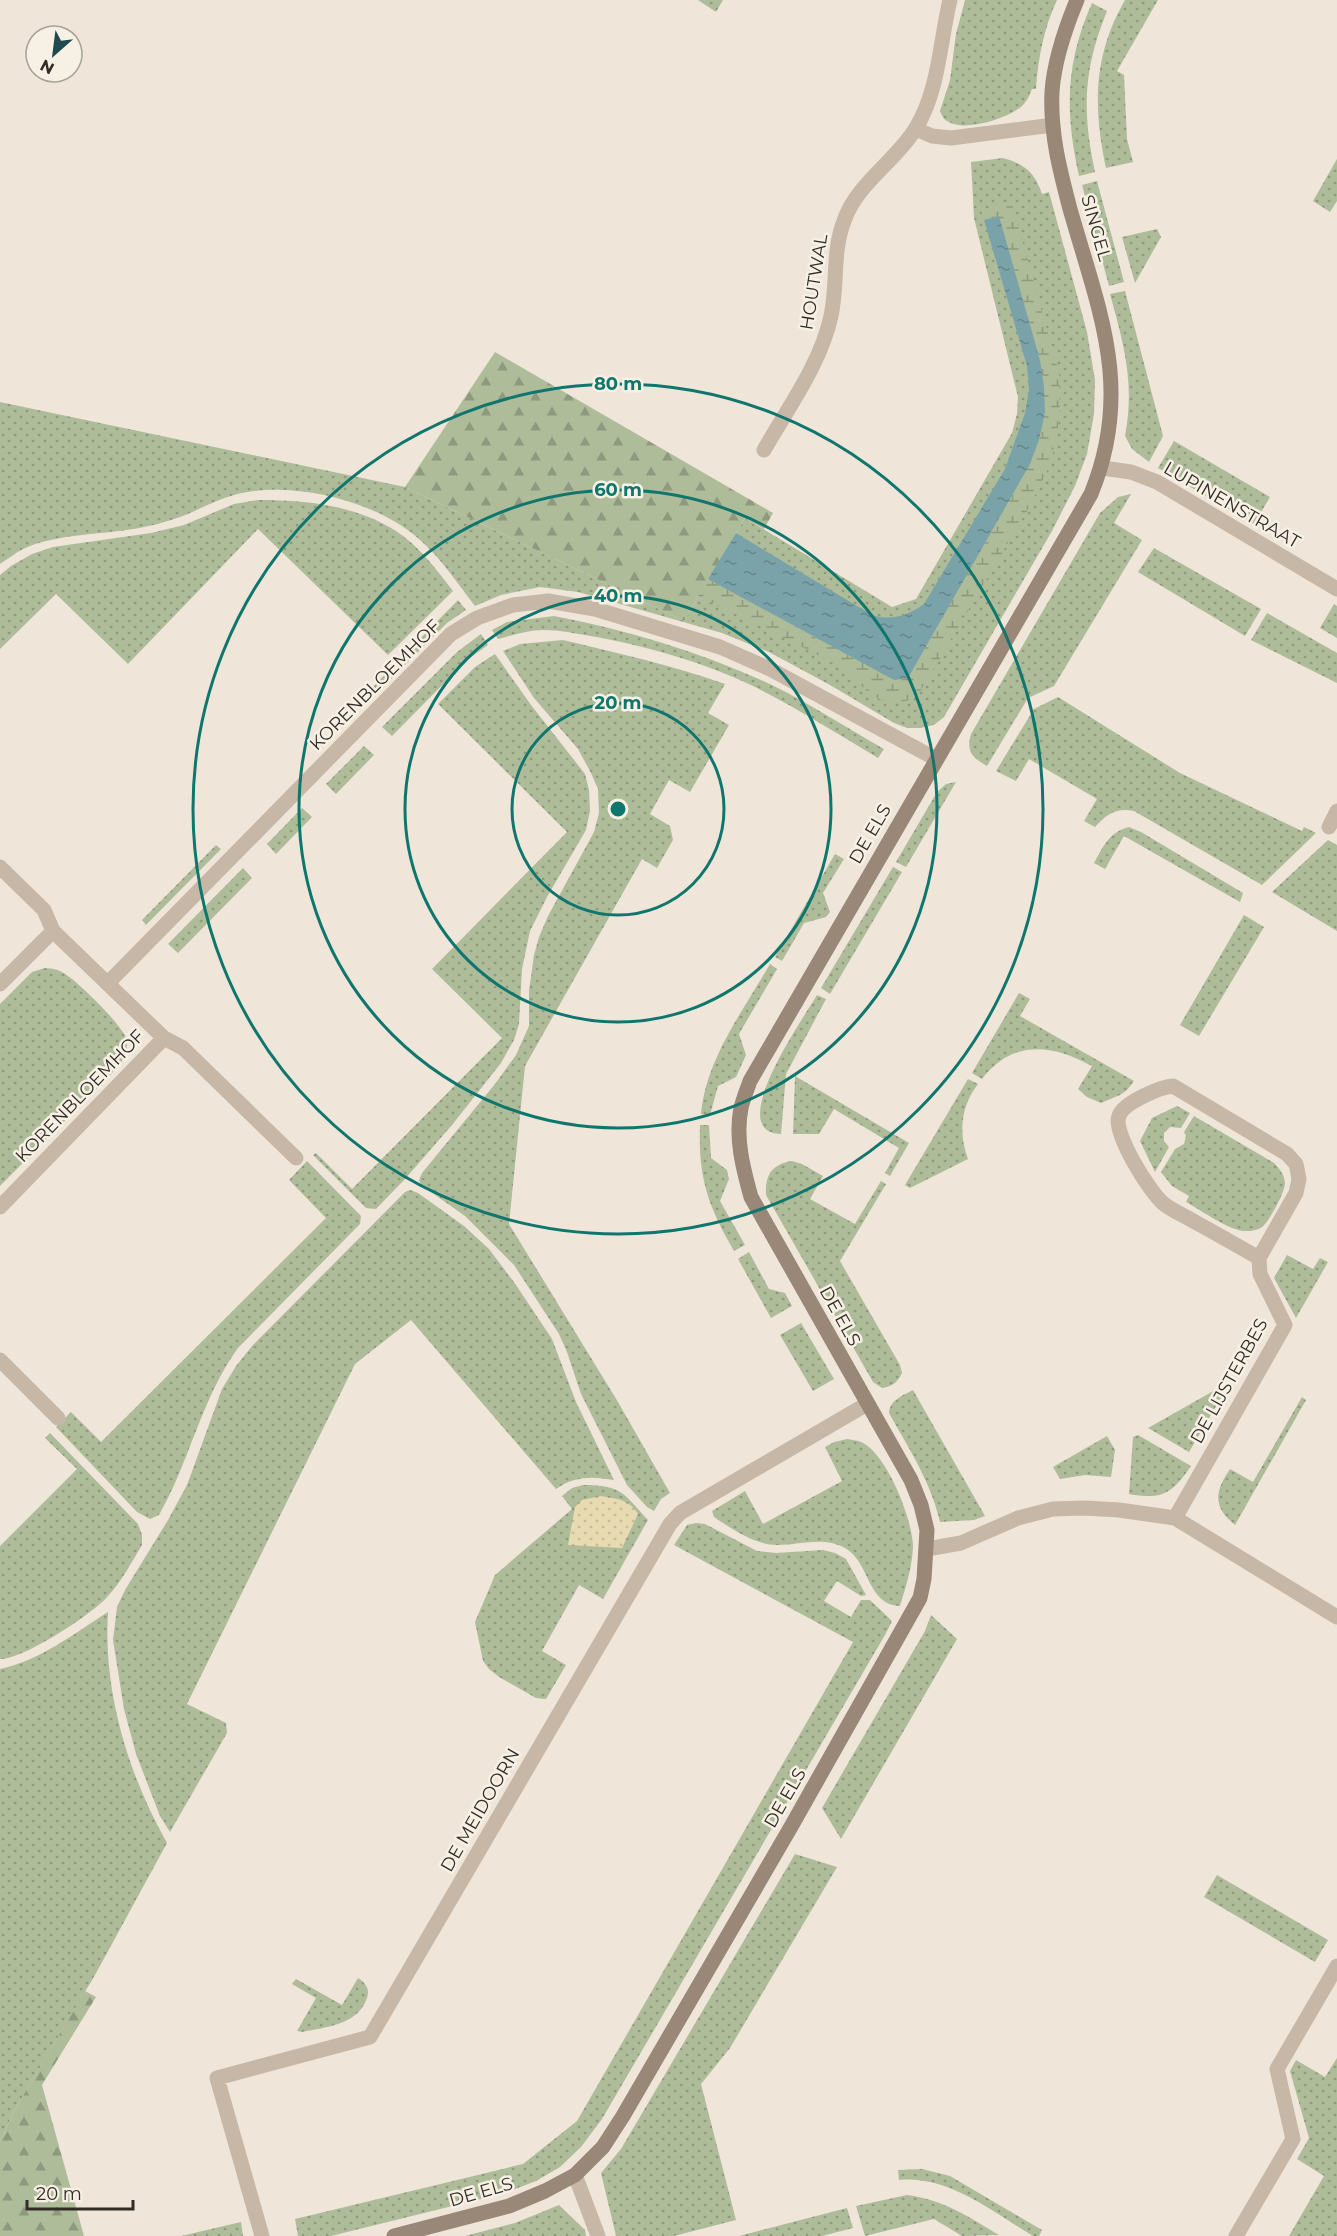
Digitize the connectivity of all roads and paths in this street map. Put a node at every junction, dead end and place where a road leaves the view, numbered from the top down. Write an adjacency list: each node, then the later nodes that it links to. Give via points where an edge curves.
1 (950, 0): 4 (street, HOUTWAL, via 938,63 925,112)
2 (1077, 0): 3 (street, SINGEL, via 1059,50 1052,91)
3 (1053, 125): 4 (street, via 951,138); 6 (street, SINGEL, via 1057,161 1111,365 1112,399)
4 (916, 129): 5 (street, HOUTWAL, via 857,197 844,219 836,247 832,314 823,346)
5 (764, 450)
6 (1102, 468): 7 (street, LUPINENSTRAAT, via 1131,472 1157,482); 8 (street, DE ELS, via 1091,494)
7 (1337, 589)
8 (936, 759): 13 (street, KORENBLOEMHOF, via 770,669 720,648 595,609 548,602 513,605 477,618 451,634); 20 (street, DE ELS, via 750,1081 741,1108 739,1140 751,1197)
9 (1337, 811): 10 (street)
10 (1329, 827)
11 (0, 867): 12 (street, KORENBLOEMHOF, via 44,910)
12 (53, 931): 13 (street, KORENBLOEMHOF); 14 (street)
13 (108, 983): 15 (street, KORENBLOEMHOF)
14 (0, 984)
15 (164, 1038): 16 (street, KORENBLOEMHOF, via 183,1048); 17 (street, KORENBLOEMHOF)
16 (296, 1158)
17 (0, 1207)
18 (1259, 1258): 18 (street, via 1298,1186 1296,1164 1287,1154 1173,1086 1123,1110 1118,1117 1120,1134 1151,1191 1164,1204); 22 (street, DE LIJSTERBES, via 1260,1274 1286,1325)
19 (0, 1360): 21 (street)
20 (867, 1404): 23 (street, DE ELS, via 921,1505); 27 (street, DE MEIDOORN, via 680,1513 670,1524 370,2037 217,2078)
21 (58, 1418)
22 (1175, 1518): 23 (street, via 1108,1509 1053,1509 1018,1518 961,1543); 24 (street)
23 (927, 1549): 26 (street, DE ELS, via 920,1598 908,1622 623,2116 603,2147)
24 (1337, 1617)
25 (1337, 1966): 30 (street, via 1277,2069 1293,2139)
26 (575, 2175): 28 (street, DE ELS, via 509,2206); 29 (street)
27 (262, 2236)
28 (394, 2236)
29 (598, 2236)
30 (1236, 2236)

